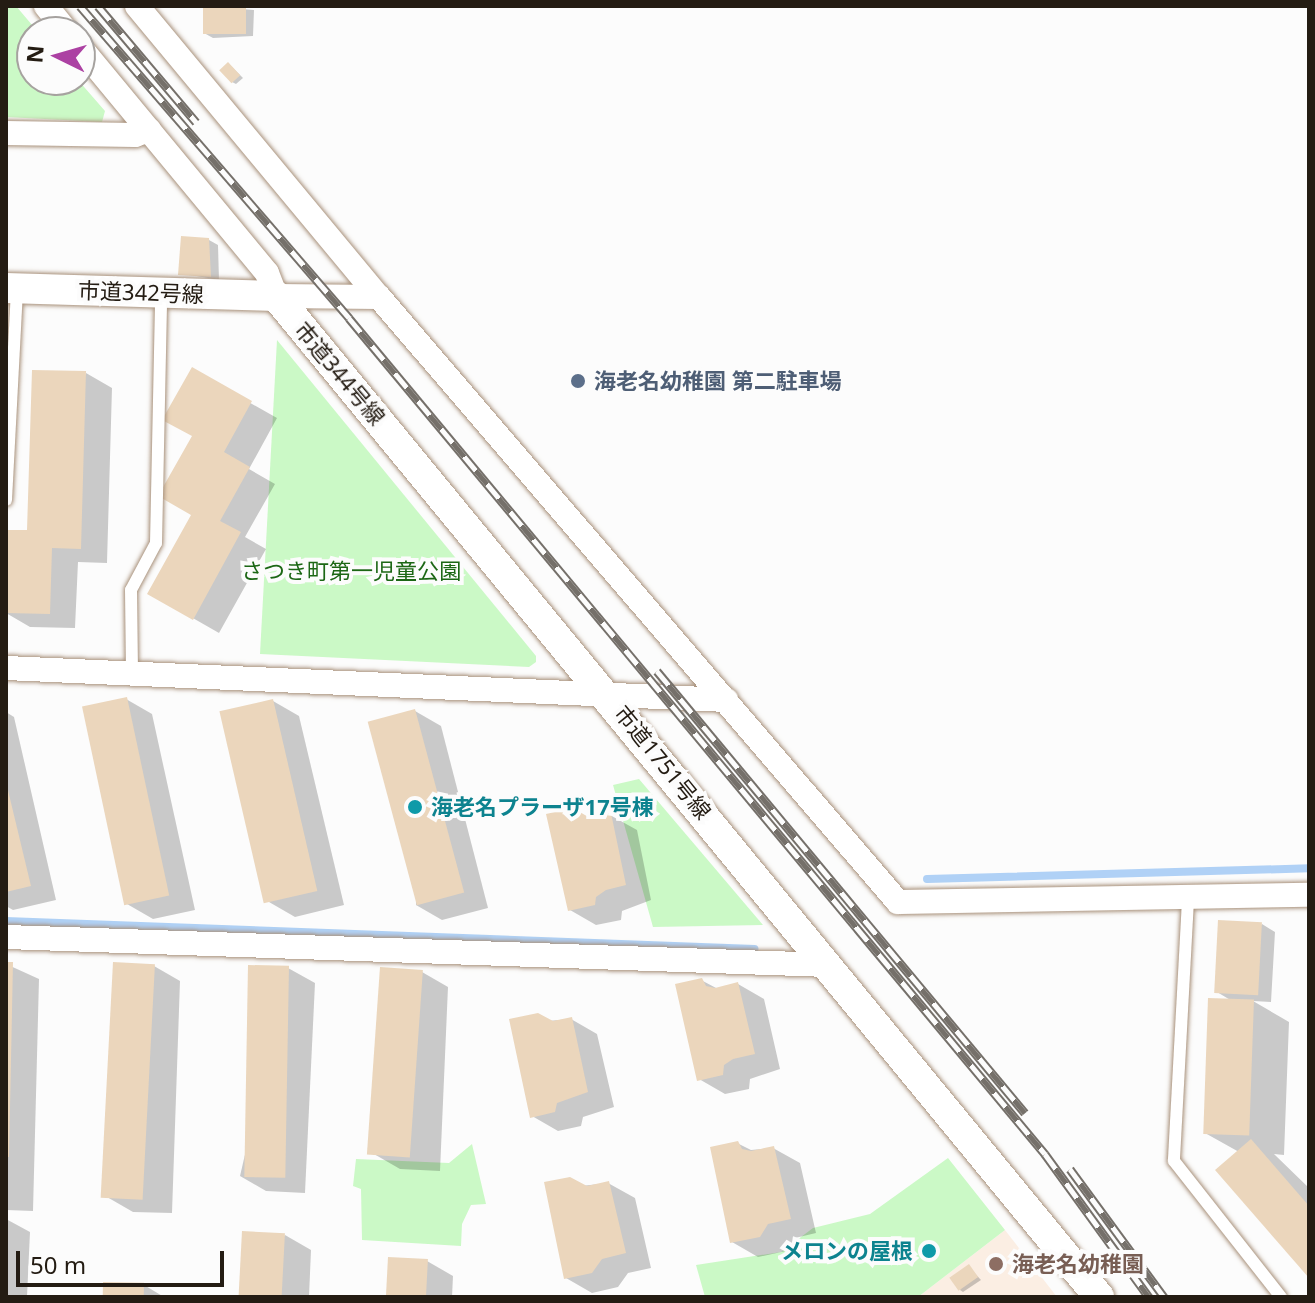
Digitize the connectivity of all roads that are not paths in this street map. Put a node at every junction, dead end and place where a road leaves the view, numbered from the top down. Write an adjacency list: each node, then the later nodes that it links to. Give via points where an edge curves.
1 (137, 6): 8 (street)
2 (96, 66): 3 (street, 市道344号線)
3 (149, 130): 4 (street, via 135,135); 7 (street, 市道344号線, via 267,273)
4 (6, 133)
5 (11, 288): 6 (street, 市道342号線); 9 (lane)
6 (161, 293): 7 (street, 市道342号線); 11 (lane, via 156,543 131,590)
7 (276, 296): 8 (street); 12 (street, 市道344号線)
8 (379, 297): 13 (street)
9 (6, 500)
10 (6, 668): 11 (street, 市道1751号線)
11 (132, 672): 12 (street, 市道1751号線)
12 (607, 694): 13 (street); 17 (street, 市道1751号線)
13 (726, 700): 15 (street, via 898,902)
14 (1309, 895): 15 (street)
15 (1188, 900): 19 (lane, via 1174,1161)
16 (6, 937): 17 (street)
17 (829, 965): 18 (street, 市道1751号線)
18 (1099, 1297)
19 (1281, 1297)

